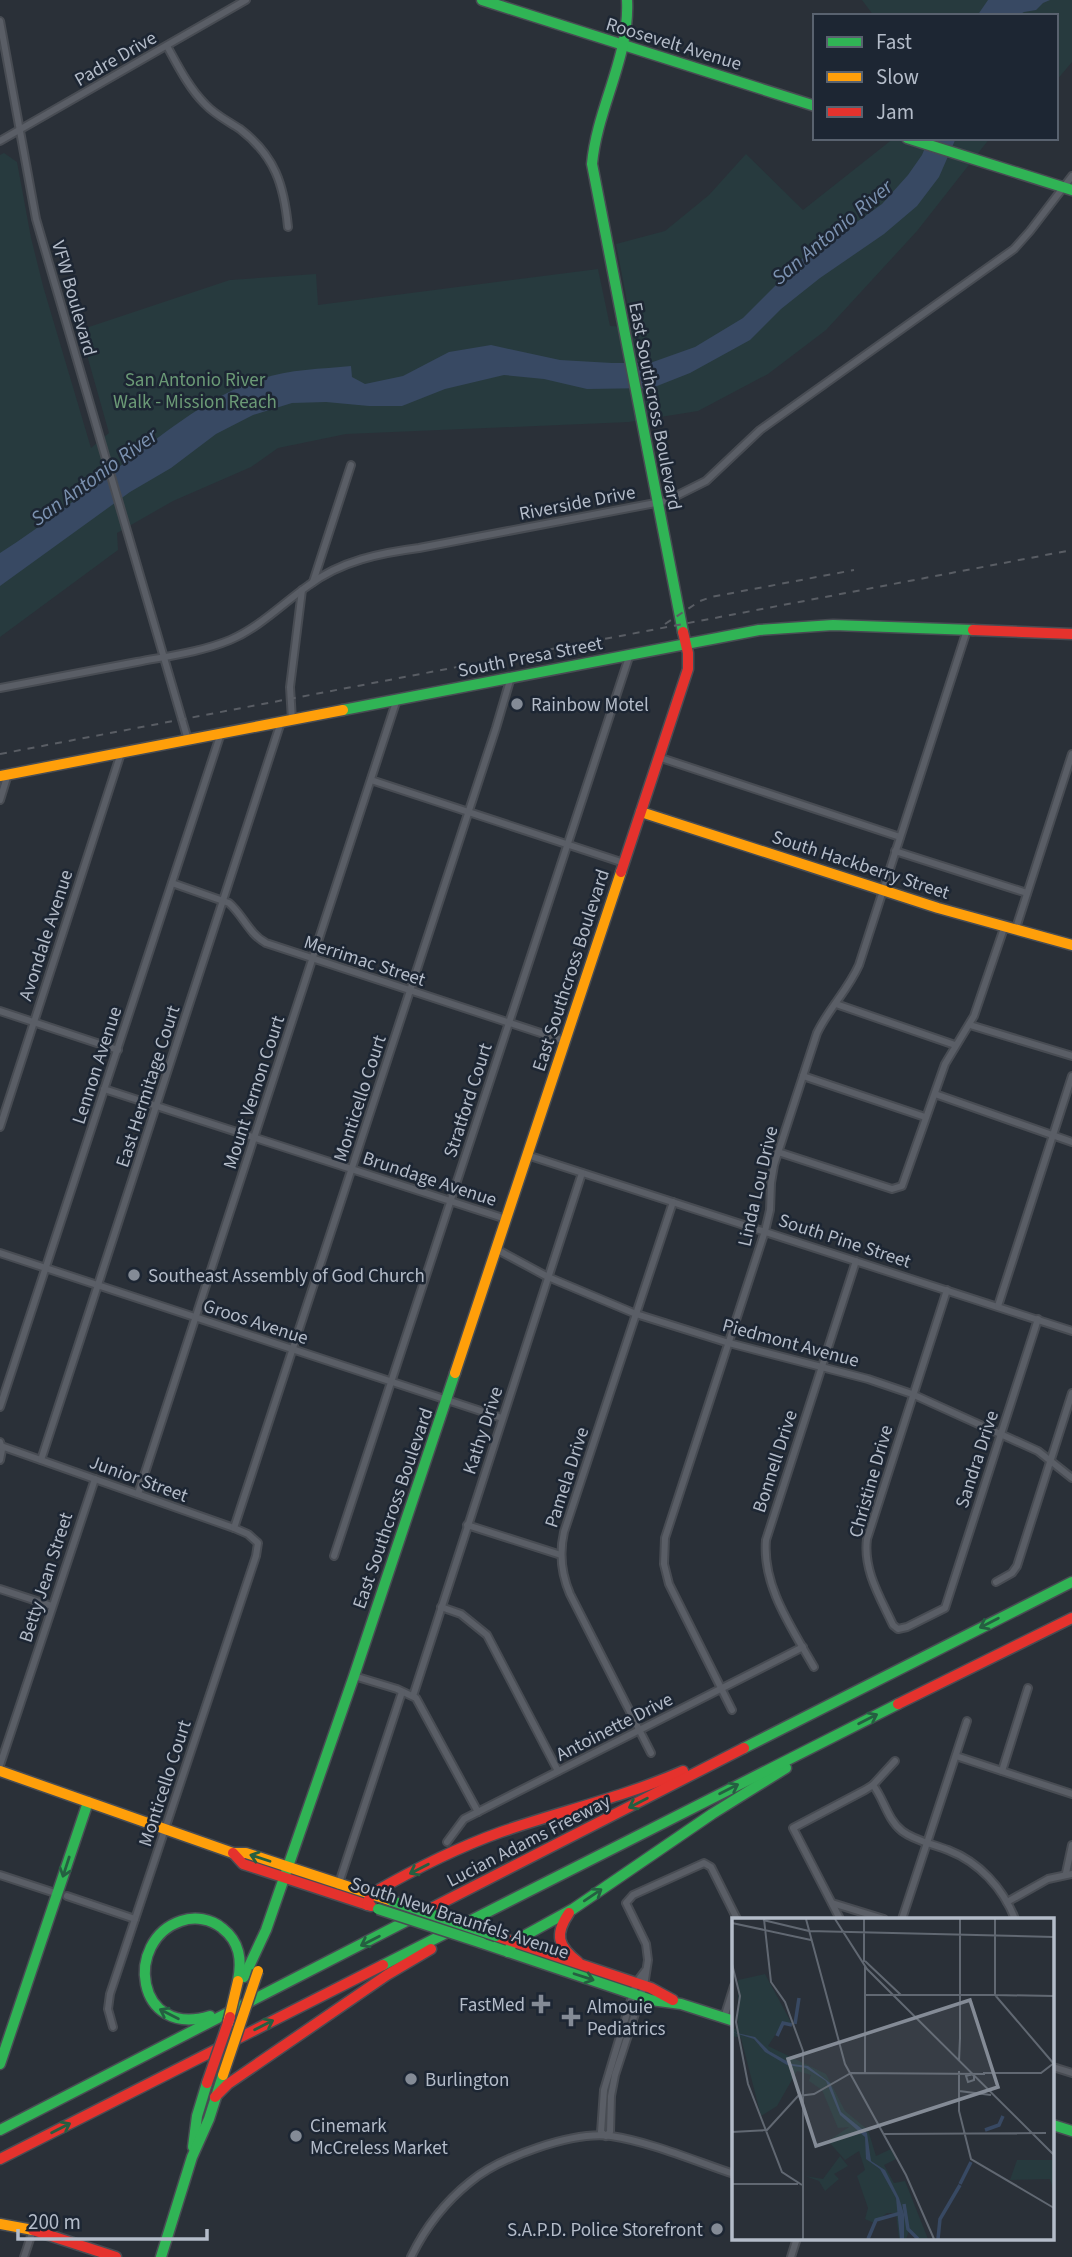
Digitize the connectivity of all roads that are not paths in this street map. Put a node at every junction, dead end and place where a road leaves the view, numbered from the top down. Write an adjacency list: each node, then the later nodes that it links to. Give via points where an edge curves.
1 (246, 0): 5 (street, Padre Drive)
2 (482, 0): 6 (main road, Roosevelt Avenue)
3 (627, 0): 6 (main road, East Southcross Boulevard)
4 (0, 20): 8 (street, VFW Boulevard)
5 (167, 46): 8 (street, Padre Drive); 13 (street, via 205,104 266,155 284,192)
6 (623, 46): 7 (main road, Roosevelt Avenue); 15 (main road, East Southcross Boulevard, via 597,125 592,164)
7 (813, 105)
8 (20, 130): 10 (street, Padre Drive); 22 (street, VFW Boulevard, via 36,219)
9 (913, 140): 12 (main road)
10 (0, 141)
11 (1072, 176): 12 (street, Riverside Drive)
12 (1067, 189): 15 (street, Riverside Drive, via 1000,261 792,406 706,481)
13 (288, 227)
14 (351, 465): 16 (street)
15 (657, 503): 16 (street, Riverside Drive, via 382,553); 20 (main road, East Southcross Boulevard)
16 (313, 582): 17 (street, Riverside Drive)
17 (302, 590): 22 (street, Riverside Drive, via 234,638); 26 (street)
18 (967, 630): 19 (main road, South Presa Street); 20 (main road, South Presa Street, via 814,625); 37 (street, Linda Lou Drive)
19 (1072, 634)
20 (685, 644): 21 (main road, South Presa Street); 31 (main road, East Southcross Boulevard, via 688,669)
21 (630, 654): 23 (main road, South Presa Street); 38 (street, Stratford Court)
22 (164, 657): 24 (street, Riverside Drive); 28 (street, VFW Boulevard)
23 (511, 677): 25 (main road, South Presa Street); 36 (street, Monticello Court)
24 (0, 688)
25 (397, 699): 26 (main road, South Presa Street); 33 (street, Mount Vernon Court)
26 (287, 721): 27 (main road, South Presa Street); 44 (street, East Hermitage Court)
27 (221, 733): 28 (main road, South Presa Street); 41 (street, Lennon Avenue)
28 (188, 740): 29 (main road, South Presa Street)
29 (121, 753): 32 (main road, South Presa Street); 52 (street, Avondale Avenue)
30 (1072, 754): 43 (street)
31 (658, 757): 35 (main road, East Southcross Boulevard); 37 (street)
32 (4, 775): 34 (street)
33 (371, 780): 36 (street); 48 (street, Mount Vernon Court)
34 (0, 800)
35 (640, 811): 40 (main road, East Southcross Boulevard); 42 (main road, South Hackberry Street)
36 (468, 813): 38 (street); 49 (street, Monticello Court)
37 (900, 837): 39 (street, Linda Lou Drive)
38 (567, 845): 40 (street); 53 (street, Stratford Court)
39 (895, 850): 42 (street, Linda Lou Drive); 43 (street)
40 (624, 863): 55 (main road, East Southcross Boulevard)
41 (172, 883): 44 (street, Merrimac Street); 57 (street, Lennon Avenue)
42 (883, 891): 45 (main road, South Hackberry Street); 50 (street, Linda Lou Drive, via 855,974)
43 (1027, 893): 46 (street)
44 (223, 901): 48 (street, Merrimac Street, via 259,939); 63 (street, East Hermitage Court)
45 (1005, 925): 46 (main road, South Hackberry Street); 54 (street)
46 (1016, 928): 47 (main road, South Hackberry Street)
47 (1072, 944)
48 (313, 960): 49 (street, Merrimac Street); 67 (street, Mount Vernon Court)
49 (410, 992): 53 (street, Merrimac Street); 71 (street, Monticello Court)
50 (836, 1003): 56 (street); 59 (street, Linda Lou Drive, via 817,1033)
51 (0, 1011): 52 (street)
52 (34, 1022): 57 (street); 65 (street, Avondale Avenue)
53 (509, 1023): 55 (street, Merrimac Street); 73 (street, Stratford Court)
54 (970, 1024): 56 (street); 58 (street)
55 (565, 1041): 70 (main road, East Southcross Boulevard)
56 (955, 1045): 62 (street)
57 (118, 1050): 61 (street, Lennon Avenue)
58 (1072, 1056)
59 (803, 1076): 64 (street); 69 (street, Linda Lou Drive)
60 (1072, 1076): 66 (street)
61 (104, 1089): 63 (street, Brundage Avenue); 80 (street, Lennon Avenue)
62 (935, 1094): 64 (street); 66 (street)
63 (157, 1107): 67 (street, Brundage Avenue); 82 (street, East Hermitage Court)
64 (925, 1117): 69 (street, via 905,1182 899,1188)
65 (0, 1127)
66 (1053, 1136): 68 (street); 84 (street)
67 (254, 1138): 71 (street, Brundage Avenue); 86 (street, Mount Vernon Court)
68 (1072, 1142)
69 (778, 1152): 76 (street, Linda Lou Drive)
70 (527, 1155): 72 (street, South Pine Street); 75 (main road, East Southcross Boulevard)
71 (352, 1170): 73 (street, Brundage Avenue); 90 (street, Monticello Court)
72 (582, 1173): 74 (street, South Pine Street); 81 (street, Kathy Drive)
73 (451, 1202): 75 (street, Brundage Avenue); 92 (street, Stratford Court)
74 (673, 1202): 76 (street, South Pine Street); 85 (street, Pamela Drive)
75 (506, 1219): 77 (main road, East Southcross Boulevard)
76 (765, 1231): 79 (street, South Pine Street); 89 (street, Linda Lou Drive)
77 (495, 1249): 81 (street, Piedmont Avenue); 95 (main road, East Southcross Boulevard)
78 (0, 1253): 80 (street, Groos Avenue)
79 (856, 1261): 83 (street, South Pine Street); 91 (street, Bonnell Drive)
80 (45, 1268): 82 (street, Groos Avenue); 96 (street, Lennon Avenue)
81 (548, 1277): 85 (street, Piedmont Avenue); 97 (street, Kathy Drive)
82 (98, 1286): 86 (street, Groos Avenue); 102 (street, East Hermitage Court)
83 (947, 1290): 84 (street, South Pine Street); 94 (street, Christine Drive)
84 (998, 1306): 87 (street, South Pine Street)
85 (636, 1314): 89 (street, Piedmont Avenue); 109 (street, Pamela Drive, via 564,1532)
86 (196, 1317): 90 (street, Groos Avenue); 105 (street, Mount Vernon Court)
87 (1038, 1319): 88 (street, South Pine Street); 98 (street, Sandra Drive)
88 (1072, 1331)
89 (729, 1343): 91 (street, Piedmont Avenue); 122 (street, Linda Lou Drive, via 664,1546 669,1584)
90 (293, 1349): 92 (street, Groos Avenue); 107 (street, Monticello Court)
91 (821, 1366): 94 (street, Piedmont Avenue); 118 (street, Bonnell Drive, via 765,1550 769,1579)
92 (393, 1382): 95 (street, Groos Avenue); 110 (street, Stratford Court)
93 (1072, 1393): 100 (street)
94 (912, 1394): 98 (street, Piedmont Avenue); 116 (street, Christine Drive, via 868,1533 868,1567 898,1629)
95 (447, 1400): 97 (street, Groos Avenue); 120 (main road, East Southcross Boulevard)
96 (0, 1407)
97 (502, 1418): 106 (street, Kathy Drive)
98 (1001, 1433): 100 (street, Piedmont Avenue); 116 (street, Sandra Drive)
99 (1, 1444): 101 (street); 102 (street, Junior Street)
100 (1051, 1459): 103 (street, Piedmont Avenue); 112 (street, via 1017,1566)
101 (0, 1460)
102 (41, 1460): 104 (street, Junior Street)
103 (1072, 1478)
104 (95, 1479): 105 (street, Junior Street); 114 (street, Betty Jean Street)
105 (138, 1494): 107 (street, Junior Street)
106 (467, 1525): 109 (street); 115 (street, Kathy Drive)
107 (234, 1528): 108 (street, Junior Street, via 255,1538)
108 (258, 1549): 141 (street, Monticello Court)
109 (561, 1555): 128 (street, Pamela Drive, via 570,1594)
110 (334, 1556)
111 (1072, 1580): 126 (main road, Lucian Adams Freeway, one-way to 126)
112 (996, 1582)
113 (0, 1589): 114 (street)
114 (52, 1606): 133 (street, Betty Jean Street)
115 (440, 1607): 124 (street, Kathy Drive); 135 (street, via 461,1614 487,1634)
116 (944, 1608)
117 (1072, 1618): 129 (main road, one-way to 117)
118 (803, 1647): 119 (street, Bonnell Drive); 122 (street, Antoinette Drive)
119 (814, 1667)
120 (354, 1676): 123 (street); 146 (main road, East Southcross Boulevard)
121 (1028, 1688): 136 (street)
122 (721, 1689): 125 (street, Linda Lou Drive); 128 (street, Antoinette Drive)
123 (402, 1692): 124 (street); 150 (street)
124 (413, 1696): 140 (street)
125 (732, 1710)
126 (807, 1716): 153 (main road, one-way to 153, via 758,1733 660,1781 452,1852); 171 (main road, Lucian Adams Freeway, one-way to 171)
127 (967, 1721): 131 (street)
128 (639, 1730): 130 (street, Pamela Drive); 135 (street, Antoinette Drive)
129 (807, 1750): 155 (main road, one-way to 129); 159 (main road, one-way to 129)
130 (652, 1753)
131 (956, 1756): 136 (street); 143 (street)
132 (895, 1761): 137 (street)
133 (0, 1765)
134 (0, 1771): 139 (main road, South New Braunfels Avenue)
135 (558, 1771): 140 (street, Antoinette Drive)
136 (1002, 1771): 138 (street)
137 (873, 1785): 143 (street, via 898,1827); 157 (street, via 793,1828)
138 (1072, 1794)
139 (88, 1802): 141 (main road, South New Braunfels Avenue); 176 (main road, one-way to 176)
140 (478, 1812): 142 (street, Antoinette Drive, via 464,1819)
141 (165, 1830): 145 (main road, South New Braunfels Avenue); 165 (street, Monticello Court)
142 (447, 1842)
143 (927, 1843): 156 (street, via 975,1865); 163 (street)
144 (1072, 1845): 147 (street)
145 (233, 1853): 146 (main road, South New Braunfels Avenue, one-way to 145); 149 (main road, South New Braunfels Avenue, via 243,1864)
146 (288, 1867): 149 (main road, East Southcross Boulevard); 150 (main road, South New Braunfels Avenue)
147 (1069, 1874): 156 (street, via 1048,1879)
148 (0, 1875): 151 (street)
149 (284, 1878): 152 (main road, South New Braunfels Avenue); 166 (main road, East Southcross Boulevard)
150 (339, 1883): 152 (street); 153 (main road, South New Braunfels Avenue)
151 (52, 1892)
152 (335, 1894): 158 (main road, South New Braunfels Avenue)
153 (371, 1894): 158 (main road); 167 (main road, South New Braunfels Avenue, bridge)
154 (67, 1896): 165 (street)
155 (515, 1898): 179 (main road, via 387,1975); 185 (main road, one-way to 155)
156 (1007, 1902): 164 (street)
157 (832, 1903): 161 (street); 162 (street)
158 (367, 1905): 168 (main road, South New Braunfels Avenue, bridge)
159 (573, 1909): 167 (main road); 169 (main road, via 559,1932 566,1954)
160 (736, 1918): 172 (street, via 707,1863 633,1895 626,1903 646,1944 648,1960)
161 (840, 1918)
162 (881, 1918)
163 (902, 1918)
164 (1015, 1918)
165 (135, 1919): 175 (street, Monticello Court, via 108,2003)
166 (266, 1930): 170 (main road, East Southcross Boulevard); 179 (main road, East Southcross Boulevard, bridge, via 258,1971)
167 (513, 1942): 168 (main road); 169 (main road, South New Braunfels Avenue)
168 (509, 1952): 172 (main road, South New Braunfels Avenue, one-way to 172)
169 (578, 1962): 172 (main road, South New Braunfels Avenue)
170 (241, 1979): 171 (main road, one-way to 170, via 191,2021 160,2010 149,1996 144,1976 148,1957 162,1933 176,1923 198,1919 219,1925 231,1935 240,1956); 184 (main road, East Southcross Boulevard, bridge, via 197,2116)
171 (278, 1987): 181 (main road, Lucian Adams Freeway)
172 (638, 1990): 174 (main road, South New Braunfels Avenue); 183 (street, via 615,2075)
173 (732, 1999): 174 (street)
174 (729, 2019)
175 (113, 2027)
176 (0, 2064)
177 (1054, 2067): 178 (street)
178 (1072, 2073)
179 (215, 2097): 184 (main road, East Southcross Boulevard)
180 (1054, 2125): 182 (main road)
181 (0, 2130)
182 (1072, 2131)
183 (606, 2136): 186 (street); 193 (street, via 544,2146 472,2180 434,2219)
184 (191, 2157): 192 (main road, East Southcross Boulevard)
185 (0, 2159)
186 (732, 2173)
187 (0, 2224): 188 (main road)
188 (33, 2230): 190 (street); 191 (main road)
189 (796, 2240): 194 (street)
190 (24, 2257)
191 (116, 2257)
192 (161, 2257)
193 (411, 2257)
194 (791, 2257)

